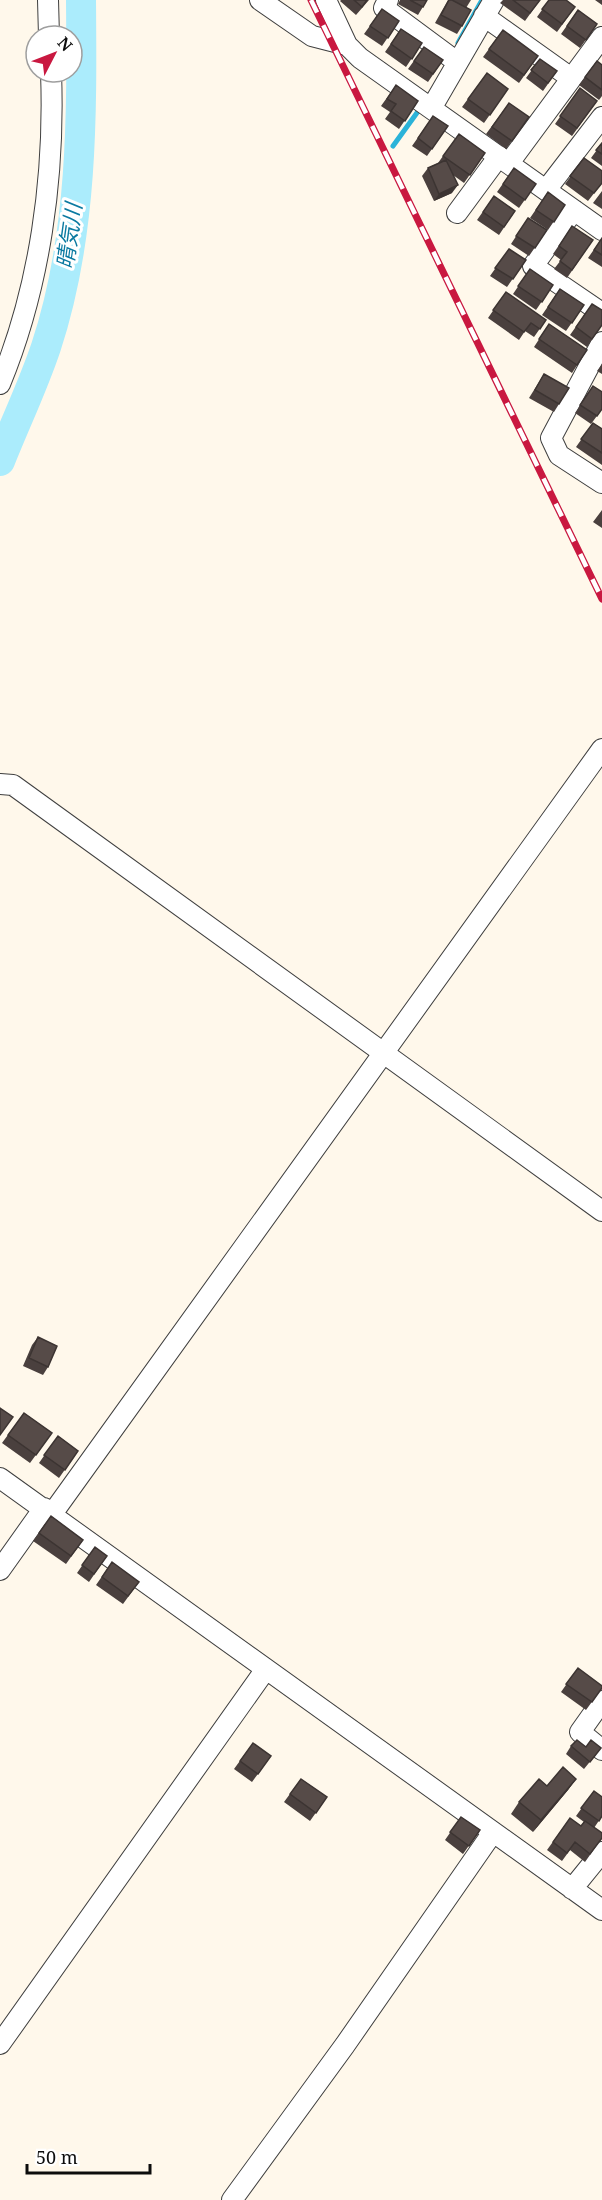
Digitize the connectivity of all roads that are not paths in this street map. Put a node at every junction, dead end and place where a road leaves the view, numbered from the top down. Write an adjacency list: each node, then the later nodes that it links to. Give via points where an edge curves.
1 (48, 0): 6 (street)
2 (260, 0): 8 (street, via 312,36)
3 (326, 0): 8 (street)
4 (388, 0): 9 (street, via 384,8)
5 (489, 8): 9 (street); 10 (street)
6 (49, 24)
7 (602, 37): 10 (street)
8 (347, 45): 12 (street)
9 (458, 62): 12 (street)
10 (571, 78): 14 (street)
11 (51, 84): 21 (street, via 53,127 42,227 28,302)
12 (432, 107): 14 (street)
13 (600, 123): 15 (street)
14 (504, 160): 15 (street); 17 (street)
15 (546, 190): 16 (street)
16 (574, 210): 18 (street); 19 (street, via 533,266)
17 (457, 213)
18 (602, 230)
19 (602, 313)
20 (602, 342): 22 (street, via 551,438 559,455)
21 (0, 384)
22 (602, 483)
23 (602, 749): 25 (street)
24 (3, 783): 25 (street, via 13,785)
25 (383, 1053): 26 (street); 28 (street)
26 (602, 1212)
27 (0, 1478): 28 (street)
28 (48, 1511): 29 (street); 30 (street)
29 (0, 1570)
30 (266, 1669): 33 (street); 37 (street)
31 (602, 1701): 32 (street, via 580,1732)
32 (602, 1750)
33 (493, 1832): 35 (street); 38 (street)
34 (602, 1852): 35 (street)
35 (572, 1889): 36 (street)
36 (602, 1910)
37 (0, 2044)
38 (232, 2200)

